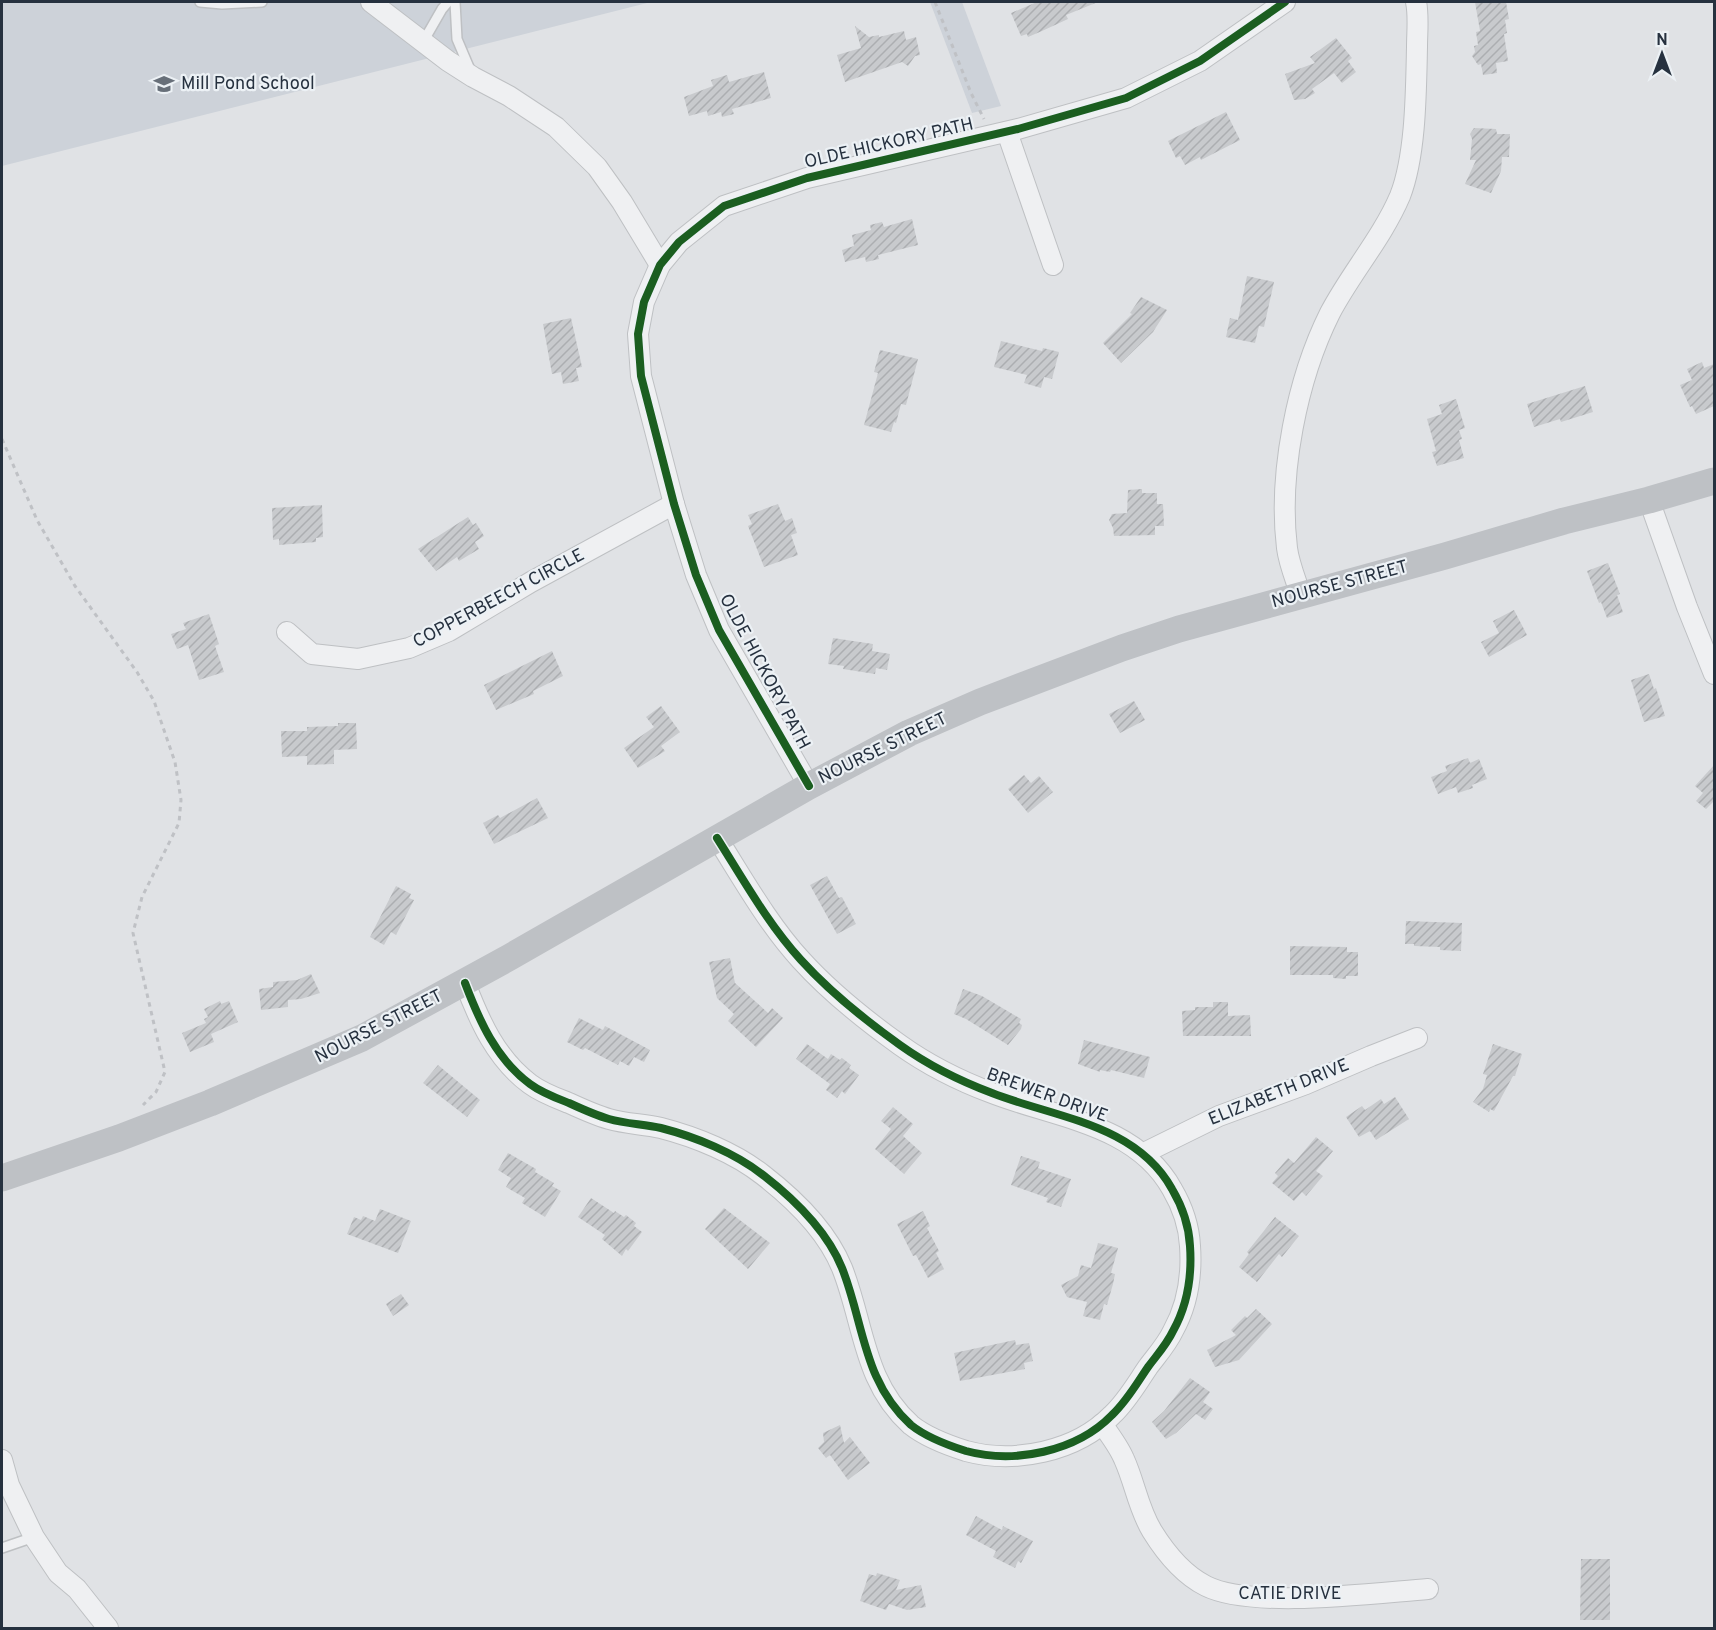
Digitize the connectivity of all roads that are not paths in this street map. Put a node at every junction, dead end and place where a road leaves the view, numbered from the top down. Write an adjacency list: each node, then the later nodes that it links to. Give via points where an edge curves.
1 (201, 2): 2 (lane)
2 (262, 2)
3 (371, 2): 8 (street)
4 (448, 2): 8 (lane)
5 (455, 2): 9 (lane, via 458,39)
6 (1285, 2): 10 (street, OLDE HICKORY PATH, via 1200,61 1126,98)
7 (1416, 2): 16 (street, via 1417,65 1408,170 1386,224 1326,322 1312,352 1298,403 1286,478 1285,522 1287,551)
8 (423, 42): 9 (street)
9 (473, 77): 11 (street, via 556,128 597,167)
10 (1000, 134): 11 (street, OLDE HICKORY PATH, via 807,178 724,206 679,242); 12 (street)
11 (660, 265): 15 (street, OLDE HICKORY PATH, via 644,302 638,334 646,397)
12 (1053, 265)
13 (1714, 481): 14 (main road, NOURSE STREET)
14 (1649, 500): 16 (main road, NOURSE STREET); 18 (street)
15 (674, 504): 17 (street, COPPERBEECH CIRCLE, via 449,631 410,648 358,659 312,654); 19 (street, OLDE HICKORY PATH, via 696,575 719,630)
16 (1301, 596): 19 (main road, NOURSE STREET, via 1154,637 1006,692 909,733)
17 (287, 632)
18 (1714, 674)
19 (809, 786): 20 (main road, NOURSE STREET)
20 (717, 838): 21 (main road, NOURSE STREET); 23 (street, BREWER DRIVE, via 766,915 800,959 840,998 902,1046 992,1094 1124,1139)
21 (465, 983): 24 (main road, NOURSE STREET, via 322,1057 119,1138); 25 (street, BREWER DRIVE, via 489,1036 531,1085 609,1119 661,1128 721,1150 786,1194 834,1251 871,1368 895,1408 924,1434 952,1446 1003,1457 1059,1447)
22 (1417, 1038): 23 (street, ELIZABETH DRIVE, via 1219,1116)
23 (1144, 1153): 25 (street, BREWER DRIVE, via 1168,1181 1183,1212 1190,1245 1190,1272 1175,1328 1134,1389)
24 (2, 1178)
25 (1102, 1424): 30 (street, CATIE DRIVE, via 1124,1459 1137,1501 1153,1534 1189,1575 1208,1587 1258,1597)
26 (2, 1460): 27 (street)
27 (5, 1486): 28 (street)
28 (34, 1537): 29 (lane); 31 (street, via 58,1573 77,1589)
29 (2, 1548)
30 (1428, 1589)
31 (108, 1629)

